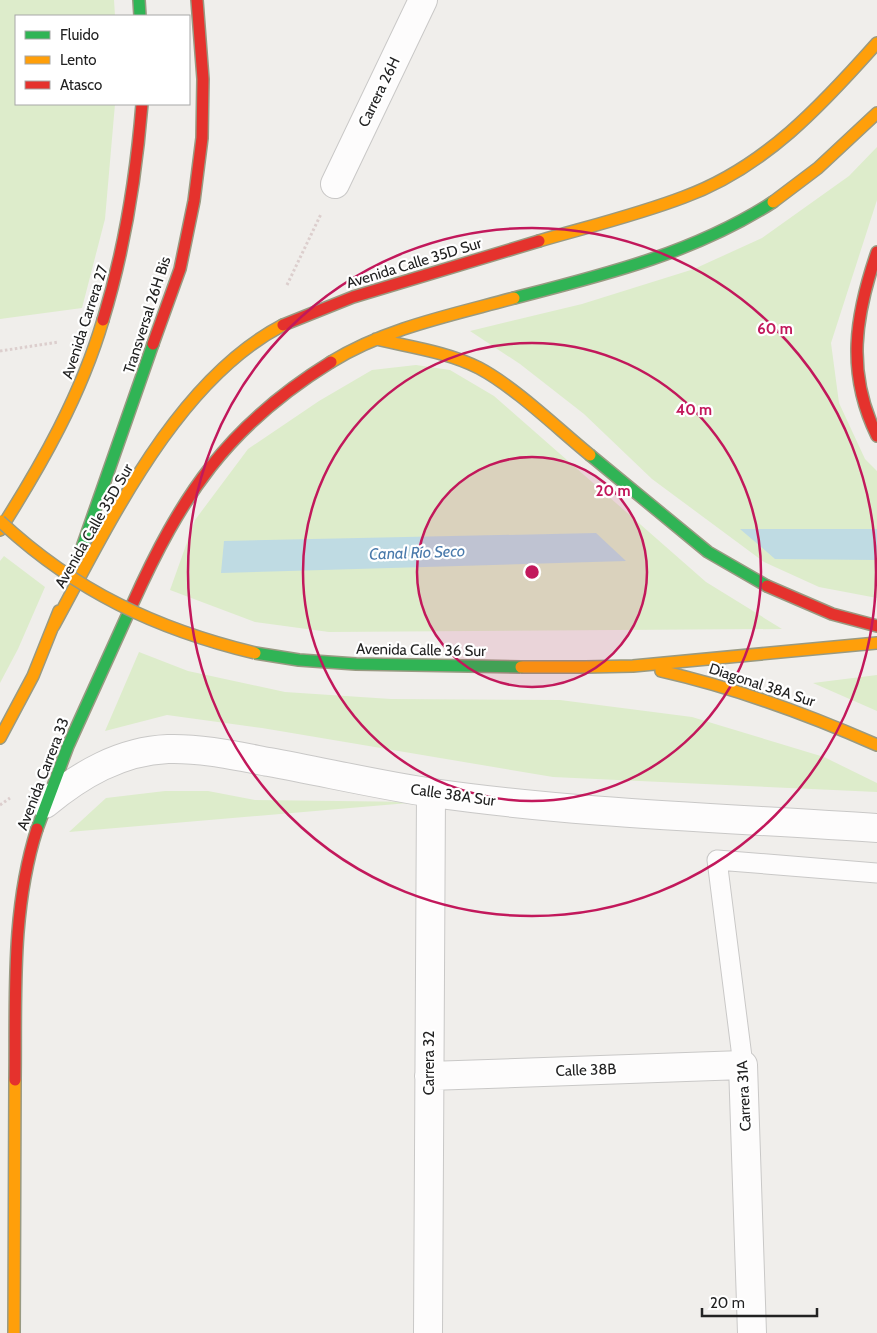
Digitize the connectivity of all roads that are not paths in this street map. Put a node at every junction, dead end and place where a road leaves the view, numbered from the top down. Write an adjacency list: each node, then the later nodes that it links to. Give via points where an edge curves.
1 (138, 0): 4 (main road)
2 (197, 0): 15 (main road, Transversal 26H Bis, via 203,79 202,138 194,201 180,269)
3 (424, 0): 8 (street, Carrera 26H)
4 (140, 15)
5 (877, 43): 15 (main road, Avenida Calle 35D Sur, via 826,101 782,141 735,172 684,197 317,309 268,334 212,379 175,422 128,493)
6 (142, 105): 13 (main road, Avenida Carrera 27, via 140,156 132,215 100,336 52,445)
7 (877, 113): 10 (main road, via 836,154 774,203 705,240 640,263)
8 (335, 184)
9 (877, 252): 11 (main road, via 856,337 860,396)
10 (376, 339): 14 (main road, via 449,356 479,368 539,411 708,552 738,571 816,610); 21 (main road, Avenida Carrera 33, via 285,393 228,444 190,495 157,550)
11 (877, 436)
12 (0, 521): 17 (main road, Avenida Calle 36 Sur, bridge, via 54,567 108,601 155,622 266,655 390,666)
13 (0, 530)
14 (877, 626)
15 (54, 627): 18 (main road, via 22,702)
16 (877, 643): 17 (main road, Avenida Calle 36 Sur)
17 (633, 666): 19 (main road, Diagonal 38A Sur, via 686,676 751,694)
18 (0, 738)
19 (877, 745)
20 (432, 793): 21 (street, Calle 38A Sur, via 237,756 168,749 137,753 96,768); 22 (street, Calle 38A Sur, via 542,807); 25 (street, Carrera 32)
21 (45, 804): 26 (main road, Avenida Carrera 33, via 30,851 20,904 16,953)
22 (877, 828)
23 (877, 873): 24 (lane, Carrera 31A, via 718,860)
24 (743, 1065): 25 (street, Calle 38B); 28 (street, Carrera 31A)
25 (429, 1076): 27 (street, Carrera 32)
26 (14, 1333)
27 (428, 1333)
28 (752, 1333)

